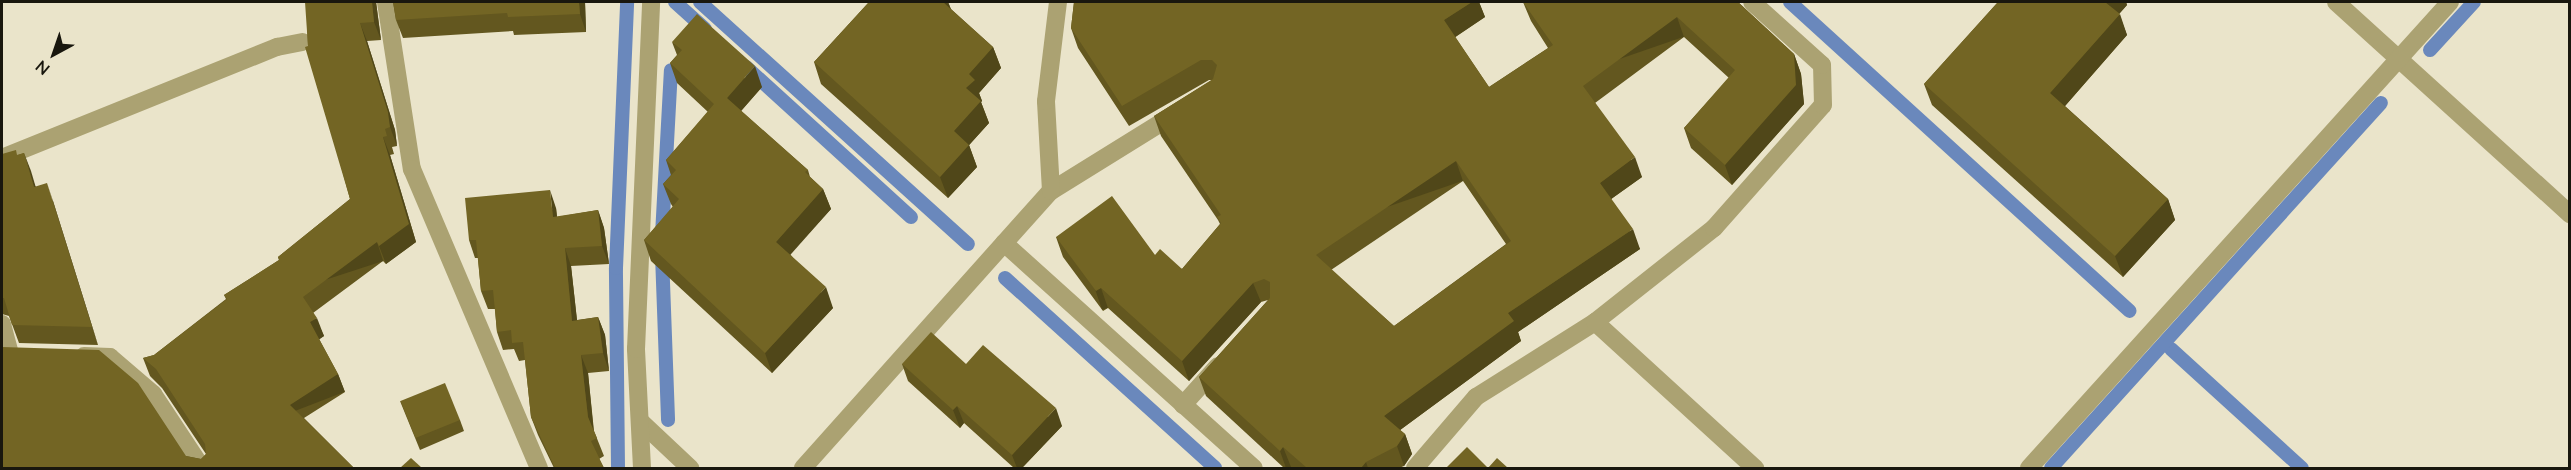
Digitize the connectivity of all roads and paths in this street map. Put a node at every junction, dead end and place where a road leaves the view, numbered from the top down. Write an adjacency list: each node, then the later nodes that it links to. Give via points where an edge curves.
1 (387, 2): 23 (street, via 412,169)
2 (651, 2): 21 (street, via 636,349)
3 (1058, 2): 11 (street, via 1046,101)
4 (1752, 2): 14 (street, via 1822,65 1823,105 1714,228)
5 (2336, 2): 8 (street)
6 (2450, 2): 8 (street)
7 (303, 42): 10 (street, via 277,48)
8 (2399, 58): 12 (street); 30 (street)
9 (1194, 103): 11 (street)
10 (2, 158)
11 (1051, 191): 13 (street)
12 (2570, 214)
13 (1004, 243): 20 (street); 26 (street)
14 (1595, 322): 28 (street, via 1476,397); 29 (street)
15 (2, 324): 16 (street)
16 (6, 353): 18 (street)
17 (1230, 353): 20 (street)
18 (32, 354)
19 (66, 355): 22 (street, via 110,357 153,394)
20 (1183, 405): 27 (street)
21 (640, 421): 24 (street); 25 (street)
22 (202, 468)
23 (539, 468)
24 (642, 468)
25 (690, 468)
26 (803, 468)
27 (1254, 468)
28 (1415, 468)
29 (1755, 468)
30 (2029, 468)

